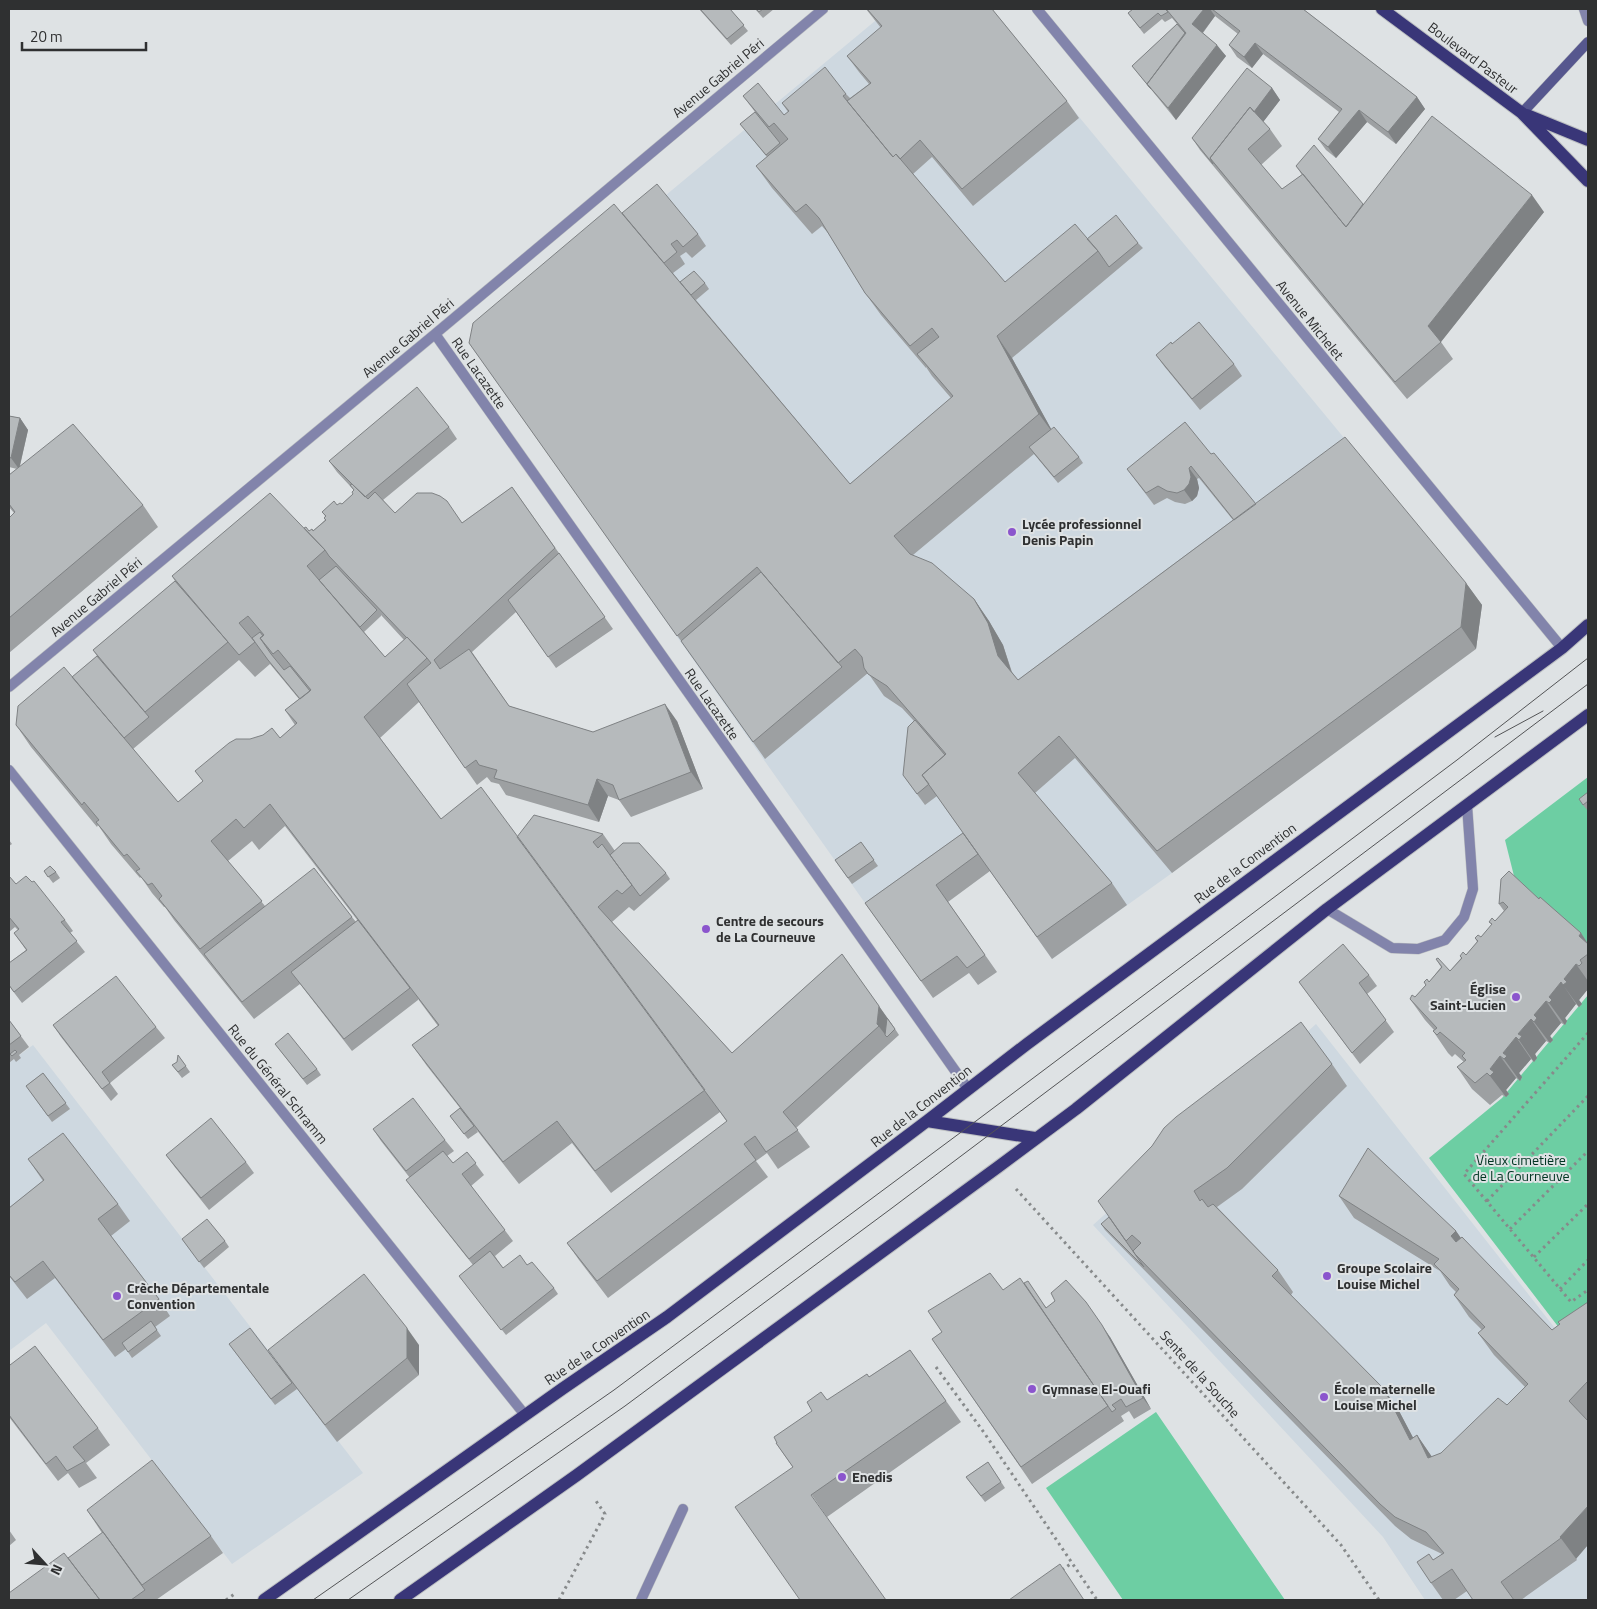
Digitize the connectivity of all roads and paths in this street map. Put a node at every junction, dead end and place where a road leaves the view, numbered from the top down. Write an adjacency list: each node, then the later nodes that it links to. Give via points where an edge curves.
1 (823, 9): 10 (street, Avenue Gabriel Péri)
2 (1037, 9): 12 (street, Avenue Michelet)
3 (1382, 9): 7 (main road, Boulevard Pasteur)
4 (1584, 9): 5 (street)
5 (1588, 21)
6 (1588, 42): 7 (main road)
7 (1522, 113): 8 (main road, Boulevard Pasteur); 9 (main road, Boulevard Pasteur)
8 (1588, 140)
9 (1588, 181)
10 (435, 334): 13 (street, Avenue Gabriel Péri); 19 (street, Rue Lacazette)
11 (1588, 625): 12 (main road, Rue de la Convention)
12 (1562, 648): 19 (main road, Rue de la Convention)
13 (9, 687)
14 (1588, 715): 16 (main road)
15 (9, 770): 33 (street, Rue du Général Schramm)
16 (1467, 805): 17 (main road); 17 (street, via 1473,890 1464,917 1445,940 1418,949 1392,948)
17 (1327, 910): 22 (main road)
18 (1588, 1033): 25 (path, via 1464,1174)
19 (968, 1089): 21 (main road, Rue de la Convention)
20 (1588, 1096): 25 (path)
21 (928, 1121): 22 (main road); 33 (main road, Rue de la Convention, via 675,1311)
22 (1035, 1138): 24 (main road)
23 (1588, 1151): 27 (path)
24 (998, 1168): 39 (main road); 43 (path, Sente de la Souche, via 1341,1545)
25 (1487, 1201): 27 (path)
26 (1588, 1204): 28 (path)
27 (1510, 1229): 28 (path)
28 (1534, 1257): 30 (path)
29 (1588, 1260): 30 (path)
30 (1560, 1289): 31 (path, via 1571,1302)
31 (1588, 1290)
32 (936, 1367): 36 (path)
33 (525, 1415): 38 (main road, Rue de la Convention)
34 (593, 1498): 40 (path, via 605,1514)
35 (683, 1509): 41 (street)
36 (1072, 1563): 37 (path); 42 (path)
37 (1056, 1574)
38 (264, 1600)
39 (400, 1600)
40 (559, 1600)
41 (641, 1600)
42 (1097, 1600)
43 (1379, 1600)

